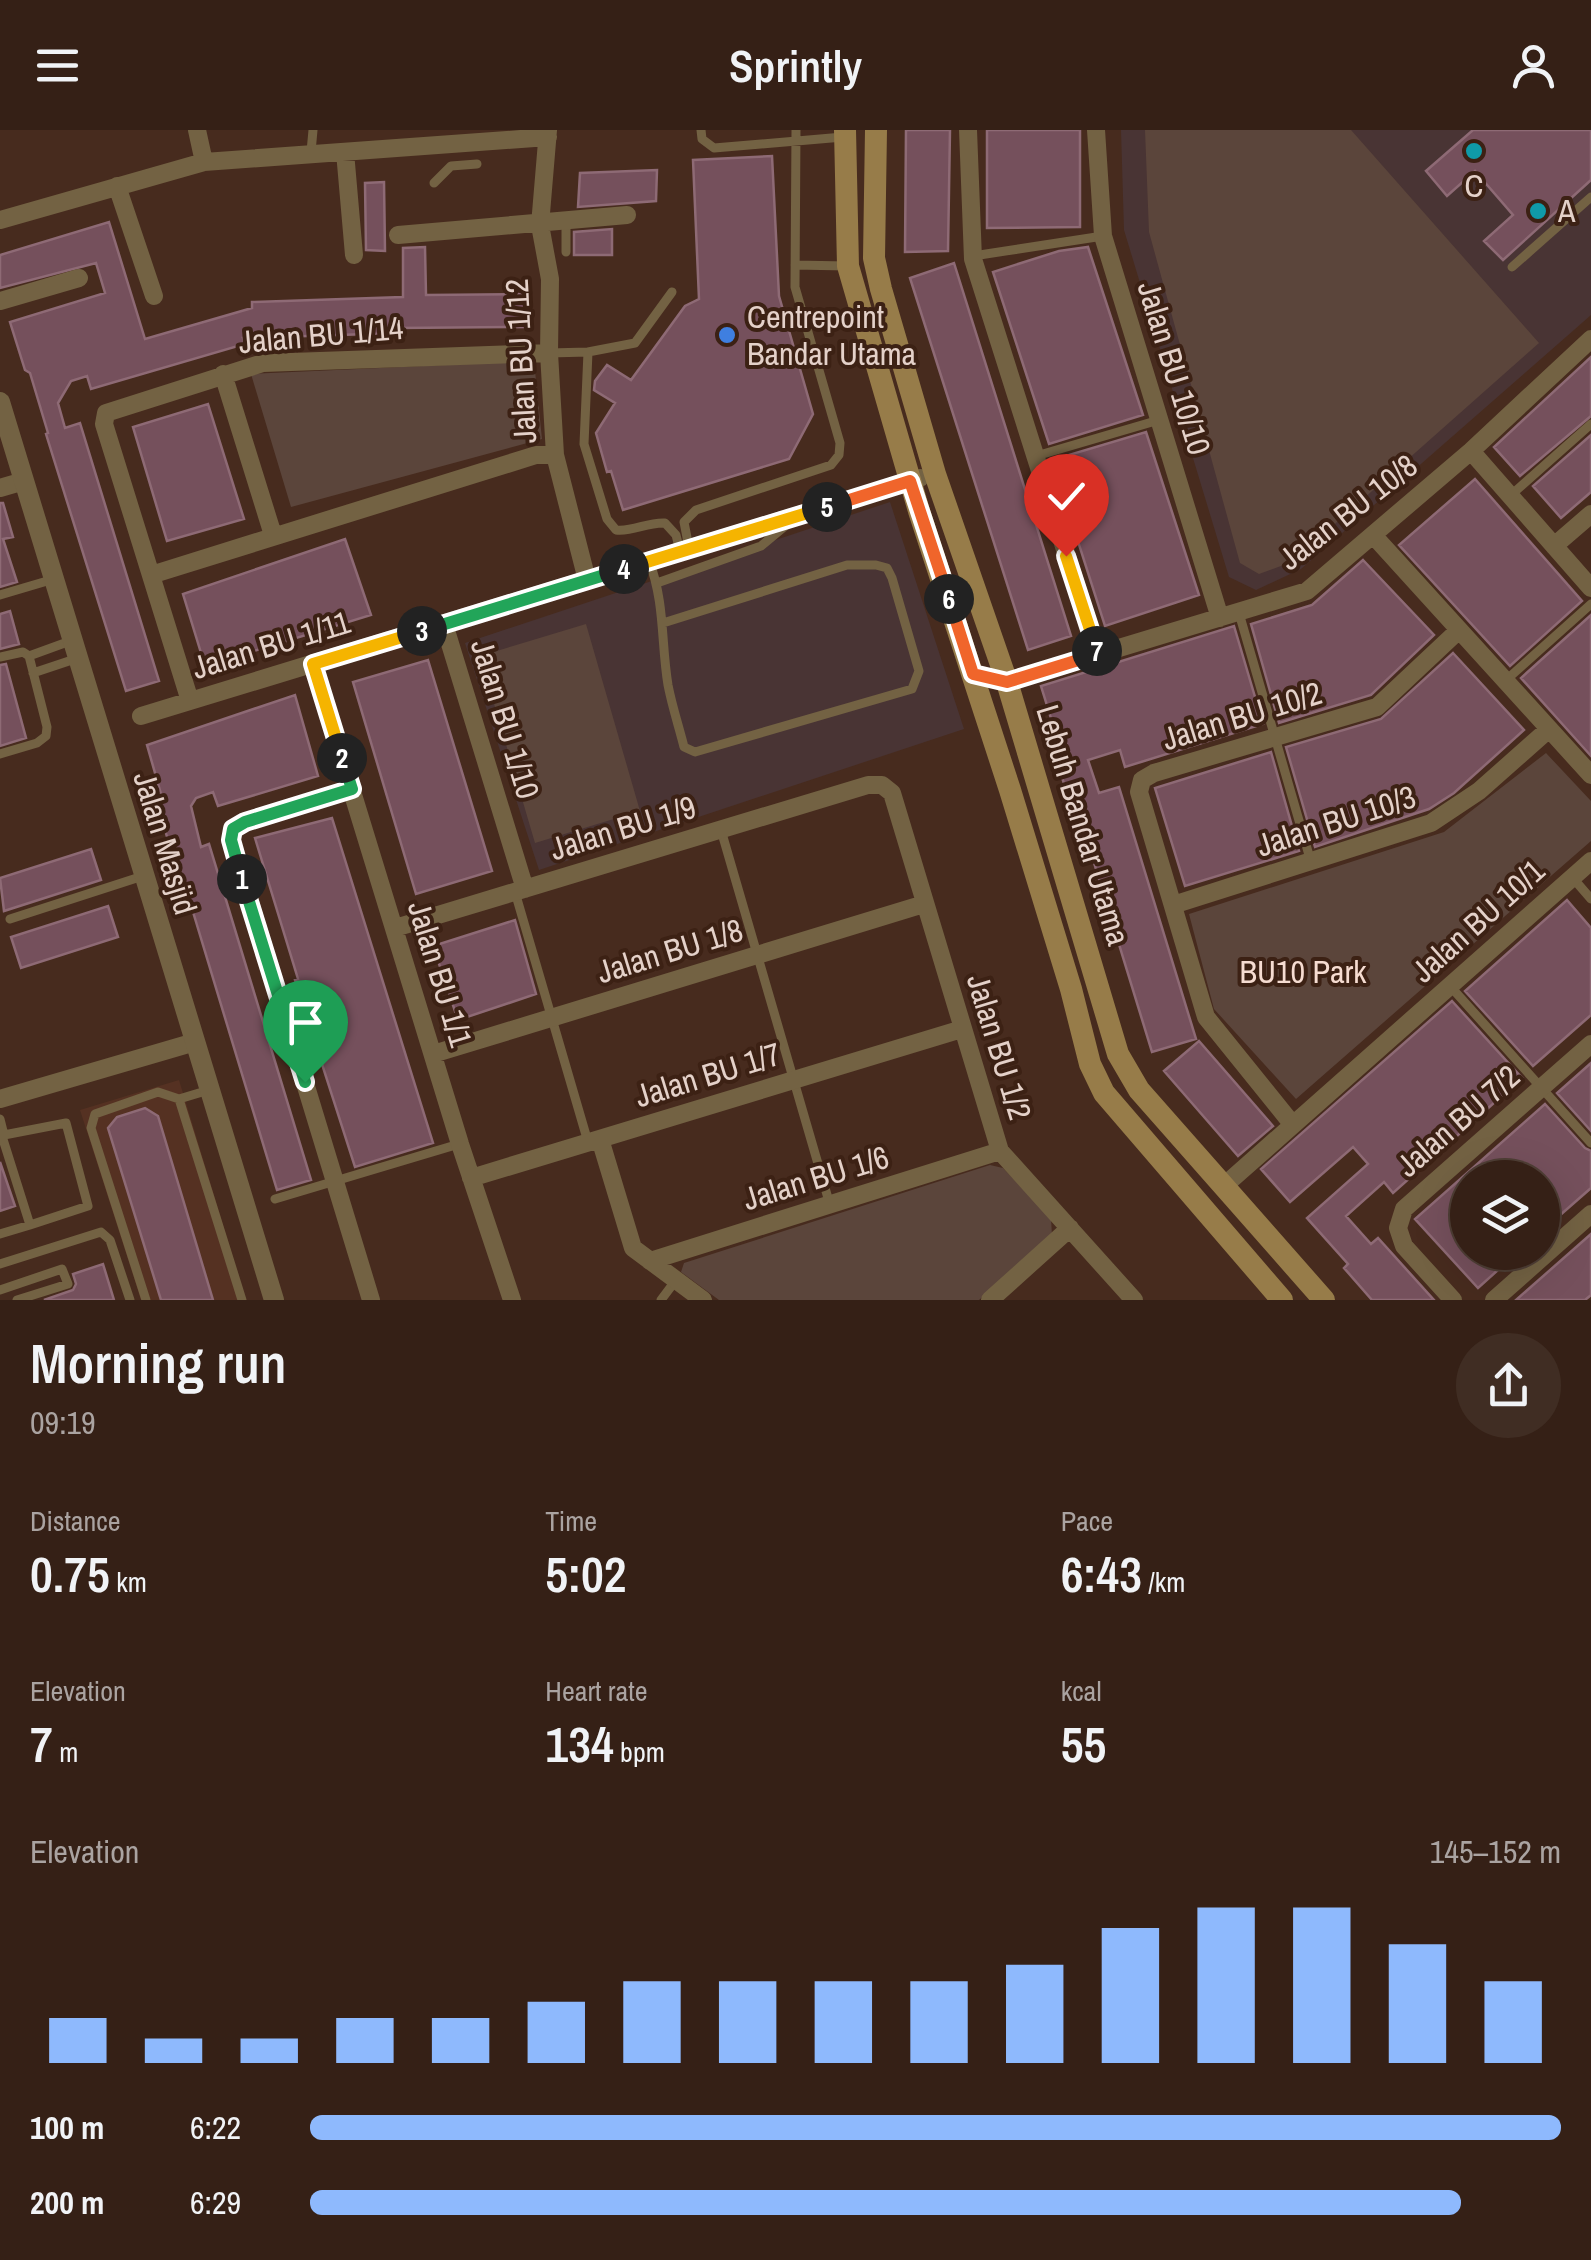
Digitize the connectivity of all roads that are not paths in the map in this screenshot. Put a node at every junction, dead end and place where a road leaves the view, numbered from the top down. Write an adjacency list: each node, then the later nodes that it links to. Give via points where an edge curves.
1 (196, 130): 15 (street)
2 (312, 130): 13 (lane)
3 (369, 130): 12 (street)
4 (701, 130): 10 (lane, via 702,140 714,148)
5 (876, 130): 47 (main road, Lebuh Bandar Utama, via 874,258)
6 (968, 130): 29 (street)
7 (1096, 130): 26 (street, Jalan BU 10/10)
8 (548, 134): 11 (street); 24 (street, Jalan BU 1/12)
9 (846, 134): 10 (lane); 31 (main road, Lebuh Bandar Utama)
10 (796, 136): 30 (lane)
11 (453, 139): 12 (street); 17 (lane)
12 (368, 150): 14 (street)
13 (311, 152): 14 (street); 15 (street)
14 (345, 152): 28 (street)
15 (204, 162): 19 (street)
16 (476, 164): 17 (lane)
17 (451, 166): 18 (lane)
18 (434, 182)
19 (117, 186): 22 (street); 35 (street)
20 (1591, 197): 32 (lane)
21 (627, 215): 23 (street)
22 (0, 220)
23 (566, 222): 24 (street); 27 (lane)
24 (540, 224): 25 (street); 39 (street, Jalan BU 1/12, via 550,280)
25 (398, 235)
26 (1103, 236): 29 (lane); 42 (street, Jalan BU 10/10)
27 (566, 252)
28 (354, 255)
29 (972, 256): 46 (street)
30 (795, 266): 31 (lane); 57 (lane, via 839,455 831,465 696,510 684,522)
31 (848, 266): 48 (main road, Lebuh Bandar Utama)
32 (1512, 267)
33 (79, 278): 36 (street)
34 (672, 292): 38 (lane, via 635,344)
35 (154, 296)
36 (0, 301)
37 (1591, 340): 44 (street, Jalan BU 10/8)
38 (588, 352): 39 (lane); 57 (lane, via 584,444 607,519 628,532 664,523)
39 (549, 353): 40 (street, Jalan BU 1/14, via 263,364); 45 (street, Jalan BU 1/12)
40 (223, 374): 54 (street); 59 (street, Jalan BU 1/14, via 106,413)
41 (0, 402): 49 (street, Jalan Masjid)
42 (1159, 420): 46 (lane); 67 (street, Jalan BU 10/10)
43 (1591, 424): 51 (lane)
44 (1471, 451): 51 (street); 55 (street, Jalan BU 10/8)
45 (555, 455): 54 (street, via 536,455); 61 (street, Jalan BU 1/12)
46 (1033, 456): 72 (street)
47 (935, 474): 48 (street, Jalan BU 1/11); 79 (main road, Lebuh Bandar Utama)
48 (910, 481): 53 (street, Jalan BU 1/11); 77 (main road, Lebuh Bandar Utama)
49 (24, 482): 50 (street); 60 (street, Jalan Masjid)
50 (0, 488)
51 (1510, 495): 56 (street)
52 (1591, 514): 56 (street)
53 (795, 516): 57 (street, Jalan BU 1/11); 62 (lane, via 761,546)
54 (273, 535): 59 (street)
55 (1373, 536): 66 (street, Jalan BU 10/8, via 1306,591); 70 (street)
56 (1554, 546): 63 (street)
57 (685, 550): 58 (street, Jalan BU 1/11)
58 (649, 562): 61 (street, Jalan BU 1/11); 62 (lane)
59 (152, 575): 80 (street, Jalan BU 1/14)
60 (54, 579): 64 (lane); 71 (street, Jalan Masjid)
61 (588, 580): 69 (street, Jalan BU 1/11)
62 (657, 583): 68 (lane)
63 (1591, 588)
64 (0, 595)
65 (1591, 604): 78 (lane)
66 (1239, 612): 67 (street, Jalan BU 10/8); 84 (lane)
67 (1220, 618): 72 (street, Jalan BU 10/8)
68 (663, 623): 68 (lane, via 668,686 684,747 694,752 918,681 892,578 876,564 847,566)
69 (444, 624): 75 (street, Jalan BU 1/11); 94 (street, Jalan BU 1/10)
70 (1459, 630): 78 (street); 84 (street, Jalan BU 10/2, via 1377,707)
71 (75, 649): 73 (lane); 76 (lane); 92 (street, Jalan Masjid)
72 (1098, 654): 79 (street)
73 (29, 656): 74 (lane); 76 (lane)
74 (0, 657)
75 (313, 664): 80 (street, Jalan BU 1/11); 88 (street, Jalan BU 1/1)
76 (33, 673): 85 (lane, via 46,736)
77 (973, 674): 79 (street); 81 (main road, Lebuh Bandar Utama)
78 (1506, 681): 83 (street)
79 (1007, 682): 81 (street); 121 (main road, Lebuh Bandar Utama, via 1118,1054 1138,1090)
80 (190, 702): 82 (street, Jalan BU 1/11)
81 (984, 710): 143 (main road, Lebuh Bandar Utama, via 1104,1093)
82 (141, 716)
83 (1549, 729): 86 (street); 91 (street, Jalan BU 10/3, via 1431,824)
84 (1275, 737): 91 (lane); 97 (street, Jalan BU 10/2, via 1142,780)
85 (0, 754)
86 (1591, 776)
87 (868, 785): 89 (street, Jalan BU 1/9); 96 (street, Jalan BU 1/2, via 892,793)
88 (352, 789): 99 (street, Jalan BU 1/1); 120 (street, via 245,822 233,829 231,840)
89 (721, 830): 94 (street, Jalan BU 1/9); 100 (lane)
90 (1591, 861): 93 (street, Jalan BU 10/1)
91 (1311, 862): 97 (street, Jalan BU 10/3)
92 (143, 876): 98 (lane); 104 (street, Jalan Masjid)
93 (1572, 878): 95 (lane); 101 (street, Jalan BU 10/1)
94 (520, 891): 99 (street, Jalan BU 1/9); 102 (lane)
95 (1591, 900)
96 (924, 904): 100 (street, Jalan BU 1/8); 103 (street, Jalan BU 1/2)
97 (1174, 905): 113 (street, via 1211,1026)
98 (10, 919)
99 (396, 928): 106 (street, Jalan BU 1/1)
100 (758, 955): 102 (street, Jalan BU 1/8); 107 (lane)
101 (1450, 986): 108 (lane); 113 (street, Jalan BU 10/1)
102 (552, 1018): 106 (street, Jalan BU 1/8); 115 (lane)
103 (962, 1029): 107 (street, Jalan BU 1/7); 118 (street, Jalan BU 1/2)
104 (195, 1042): 109 (street, Jalan Masjid); 110 (street)
105 (1591, 1044): 108 (street, Jalan BU 7/2)
106 (433, 1054): 117 (street, Jalan BU 1/1)
107 (794, 1080): 115 (street, Jalan BU 1/7); 123 (lane)
108 (1541, 1088): 116 (lane); 145 (street, Jalan BU 7/2, via 1404,1209 1398,1228 1404,1246)
109 (209, 1090): 111 (lane); 136 (street, Jalan Masjid)
110 (0, 1099)
111 (178, 1099): 134 (lane, via 158,1092 94,1114 91,1128); 135 (lane)
112 (0, 1119): 114 (lane)
113 (1293, 1125): 121 (street, Jalan BU 10/1)
114 (2, 1136): 125 (lane); 125 (lane, via 66,1123 88,1206)
115 (594, 1140): 119 (street, Jalan BU 1/7); 128 (street, via 634,1248)
116 (1591, 1143)
117 (460, 1144): 119 (street, Jalan BU 1/1); 120 (lane)
118 (1000, 1152): 123 (street, Jalan BU 1/6); 126 (street, Jalan BU 1/2)
119 (471, 1178): 138 (street, Jalan BU 1/1)
120 (338, 1182): 122 (lane); 137 (street)
121 (1225, 1185): 144 (main road, Lebuh Bandar Utama)
122 (275, 1200)
123 (830, 1205): 128 (street, Jalan BU 1/6)
124 (1591, 1214): 146 (street)
125 (30, 1225): 127 (lane)
126 (1070, 1228): 141 (street); 142 (street, Jalan BU 1/2)
127 (0, 1234)
128 (650, 1261): 130 (street)
129 (0, 1264): 133 (lane, via 101,1232 110,1240)
130 (676, 1280): 139 (lane); 140 (street)
131 (0, 1290): 132 (lane, via 62,1270 68,1284)
132 (17, 1300)
133 (130, 1300)
134 (146, 1300)
135 (242, 1300)
136 (274, 1300)
137 (371, 1300)
138 (512, 1300)
139 (661, 1300)
140 (703, 1300)
141 (990, 1300)
142 (1134, 1300)
143 (1282, 1300)
144 (1324, 1300)
145 (1453, 1300)
146 (1494, 1300)

